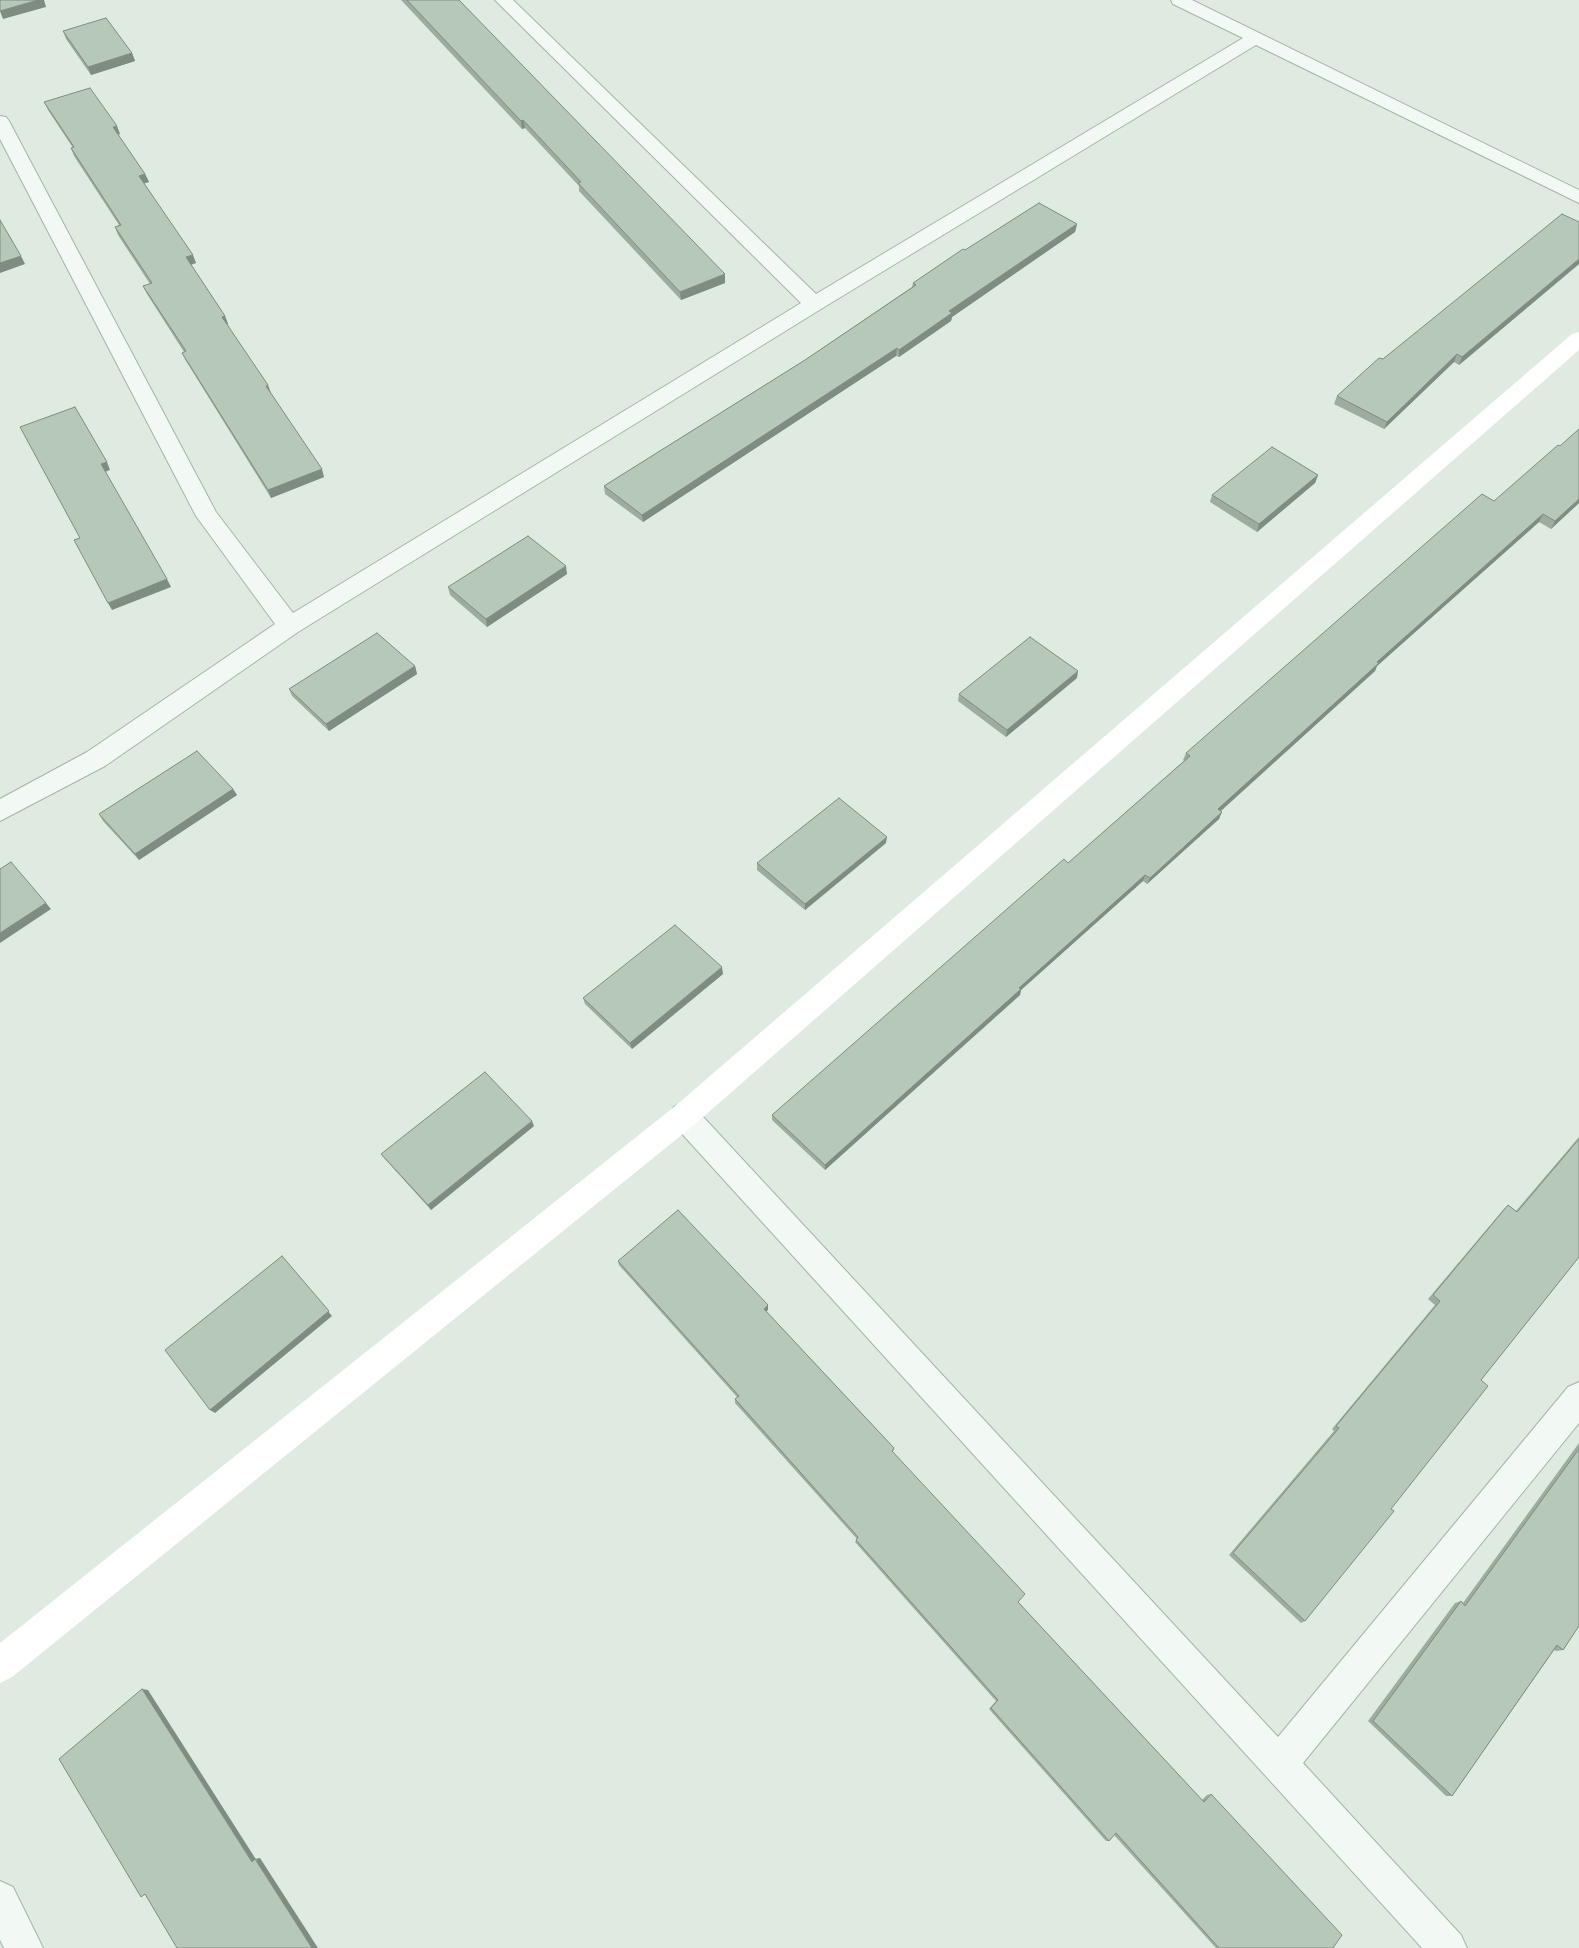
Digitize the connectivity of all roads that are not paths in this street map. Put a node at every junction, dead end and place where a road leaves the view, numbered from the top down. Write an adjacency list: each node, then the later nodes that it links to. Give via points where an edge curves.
1 (503, 0): 6 (street)
2 (1179, 0): 3 (street)
3 (1257, 37): 5 (street); 6 (street)
4 (0, 121): 8 (street, via 207,516)
5 (1579, 197)
6 (814, 304): 8 (street)
7 (1579, 339): 10 (street)
8 (290, 626): 9 (street, via 96,759)
9 (0, 811)
10 (684, 1116): 12 (street); 13 (street)
11 (1579, 1398): 13 (street)
12 (0, 1665)
13 (1279, 1764): 16 (street)
14 (0, 1900): 15 (street)
15 (24, 1948)
16 (1448, 1948)

